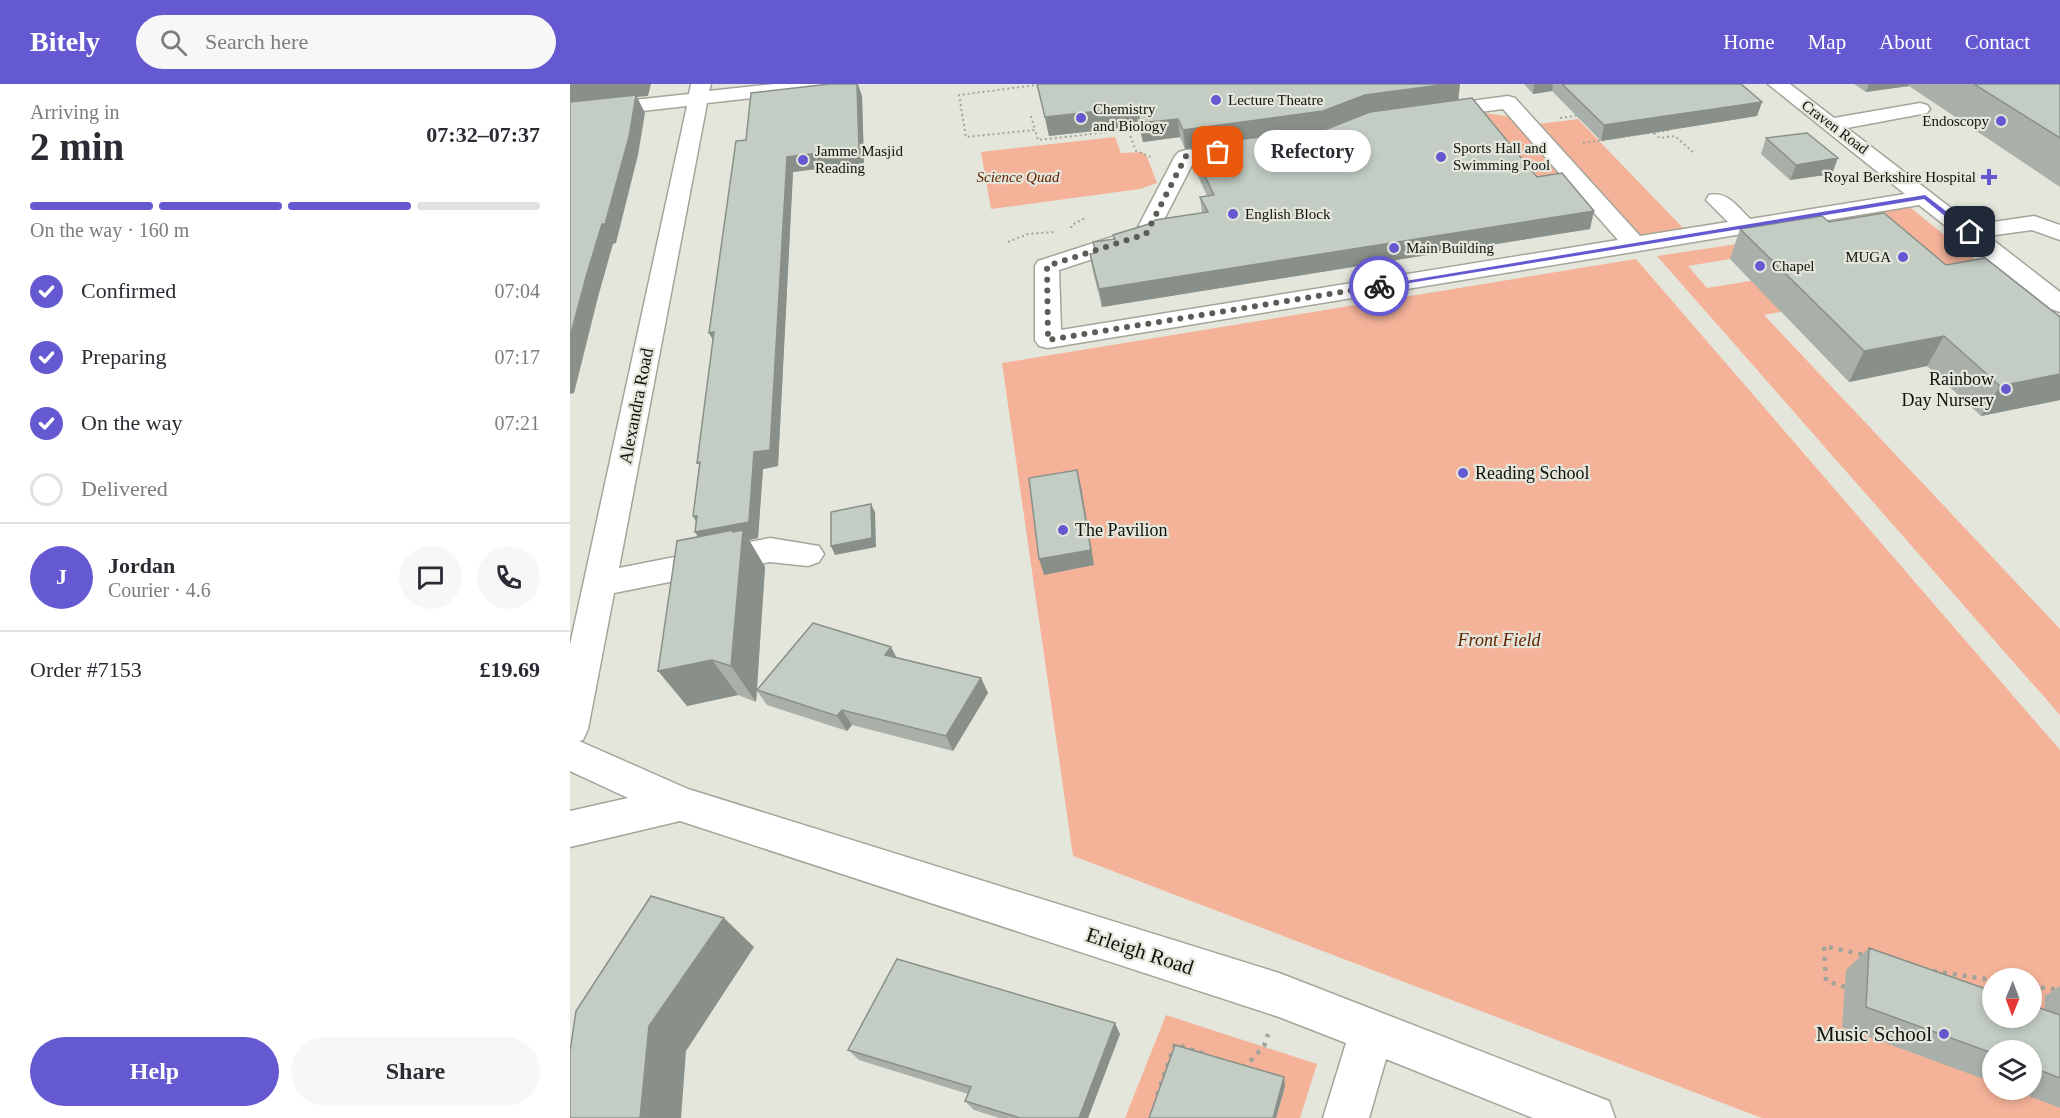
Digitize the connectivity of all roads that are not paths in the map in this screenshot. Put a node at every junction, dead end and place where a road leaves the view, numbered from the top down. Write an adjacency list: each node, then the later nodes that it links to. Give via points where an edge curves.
1 (826, 84): 3 (street)
2 (1778, 84): 7 (street, Craven Road)
3 (700, 92): 5 (street); 17 (street, Alexandra Road)
4 (1920, 109): 7 (street)
5 (570, 113)
6 (1420, 114): 14 (street, via 1508,102)
7 (1832, 124): 9 (street, Craven Road)
8 (1263, 146): 14 (street, via 1186,156 1146,234 1047,266 1048,340)
9 (1925, 197): 11 (street); 12 (street, Craven Road)
10 (1717, 200): 11 (street)
11 (1744, 226): 14 (street)
12 (1970, 232): 13 (street, via 2034,223); 15 (street, Craven Road)
13 (2060, 233)
14 (1635, 244)
15 (2060, 304)
16 (808, 554): 17 (street, via 770,550)
17 (600, 584): 18 (street, Alexandra Road)
18 (570, 727)
19 (570, 754): 20 (street, Erleigh Road)
20 (680, 804): 21 (street); 22 (street, Erleigh Road, via 1279,995)
21 (570, 829)
22 (1375, 1033): 23 (street, via 1363,1057); 24 (street, Erleigh Road)
23 (1346, 1118)
24 (1592, 1118)

